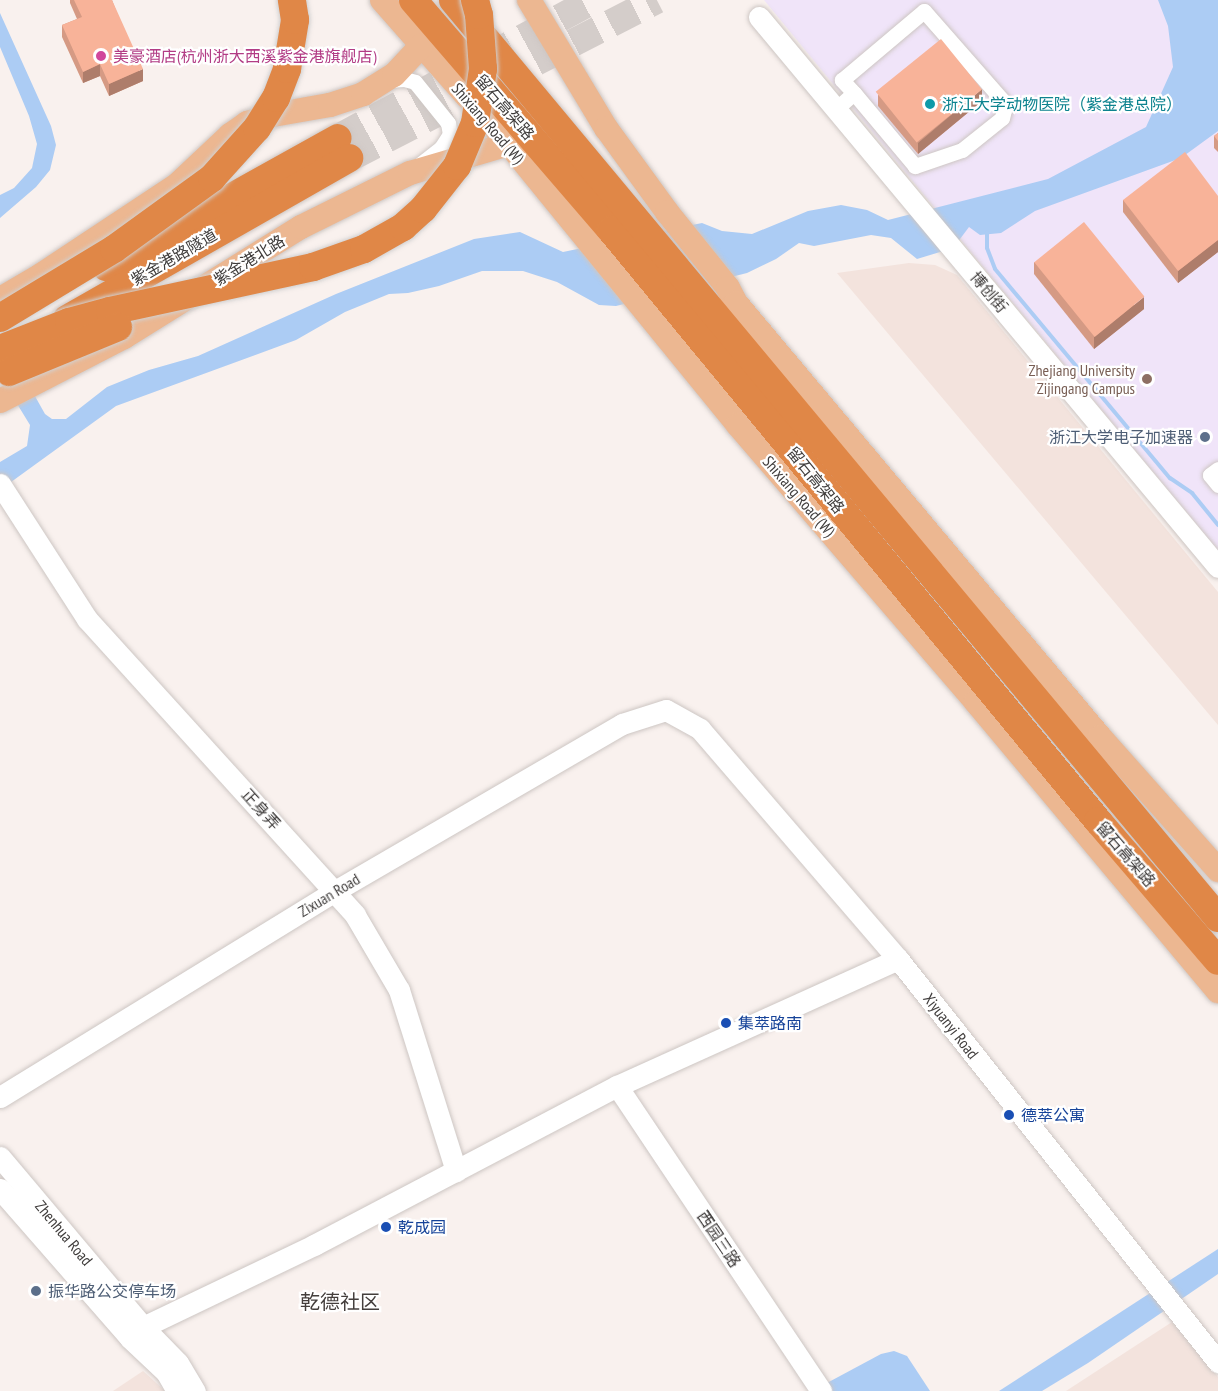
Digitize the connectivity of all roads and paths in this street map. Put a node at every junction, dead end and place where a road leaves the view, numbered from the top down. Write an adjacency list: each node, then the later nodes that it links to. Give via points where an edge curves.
1 (292, 0): 18 (highway, bridge, via 295,20 287,69 276,98 257,128 212,178 114,249)
2 (382, 0): 8 (main road, Shixiang Road (W))
3 (413, 0): 14 (highway, 留石高架路)
4 (453, 0): 16 (highway, 留石高架路, via 632,211)
5 (475, 0): 15 (highway, bridge, via 481,24 483,69 475,123 458,166 423,209 383,240 343,258)
6 (529, 0): 16 (main road, via 606,128 667,212)
7 (759, 17): 11 (street, 博创街)
8 (421, 46): 9 (main road); 12 (main road, Shixiang Road (W))
9 (385, 80): 13 (street, via 415,82 448,123 450,134 441,148); 17 (main road, via 363,94 330,105 247,123 177,185)
10 (854, 93): 10 (street, via 842,80 924,11 942,41 1003,101 1002,118 962,150 915,166 871,104); 11 (street)
11 (836, 109): 27 (street, 博创街)
12 (509, 144): 13 (main road, 紫金港北路); 14 (main road, Shixiang Road (W))
13 (410, 172): 23 (main road, 紫金港北路, via 301,227 124,337)
14 (600, 236): 33 (highway, 留石高架路, via 675,307 1090,812); 34 (main road, Shixiang Road (W), via 642,309)
15 (280, 275): 20 (highway, bridge, via 118,309 69,322); 22 (highway, bridge, via 95,334)
16 (717, 294): 29 (main road, via 736,303 1085,719); 31 (highway, 留石高架路)
17 (0, 299)
18 (0, 318)
19 (0, 328): 21 (highway, 紫金港路隧道, via 344,148)
20 (0, 349)
21 (0, 357)
22 (0, 376)
23 (0, 401)
24 (1218, 469): 26 (street, via 1210,475)
25 (0, 484): 30 (street, 正身弄, via 87,619)
26 (1218, 485)
27 (1218, 567)
28 (666, 710): 30 (street, Zixuan Road, via 622,724); 32 (street, Xiyuanyi Road, via 700,729)
29 (1218, 870)
30 (335, 891): 36 (street, Zixuan Road); 38 (street, 正身弄, via 371,940 399,990)
31 (1218, 918)
32 (898, 959): 35 (street); 41 (street, Xiyuanyi Road)
33 (1218, 961)
34 (1218, 991)
35 (617, 1086): 38 (street); 42 (street, 西园三路)
36 (0, 1097)
37 (0, 1157): 40 (street, Zhenhua Road)
38 (456, 1171): 40 (street)
39 (0, 1189): 40 (street, Zhenhua Road)
40 (136, 1332): 43 (street, Zhenhua Road); 44 (street, Zhenhua Road, via 178,1363)
41 (1218, 1362)
42 (816, 1384)
43 (177, 1391)
44 (195, 1391)

